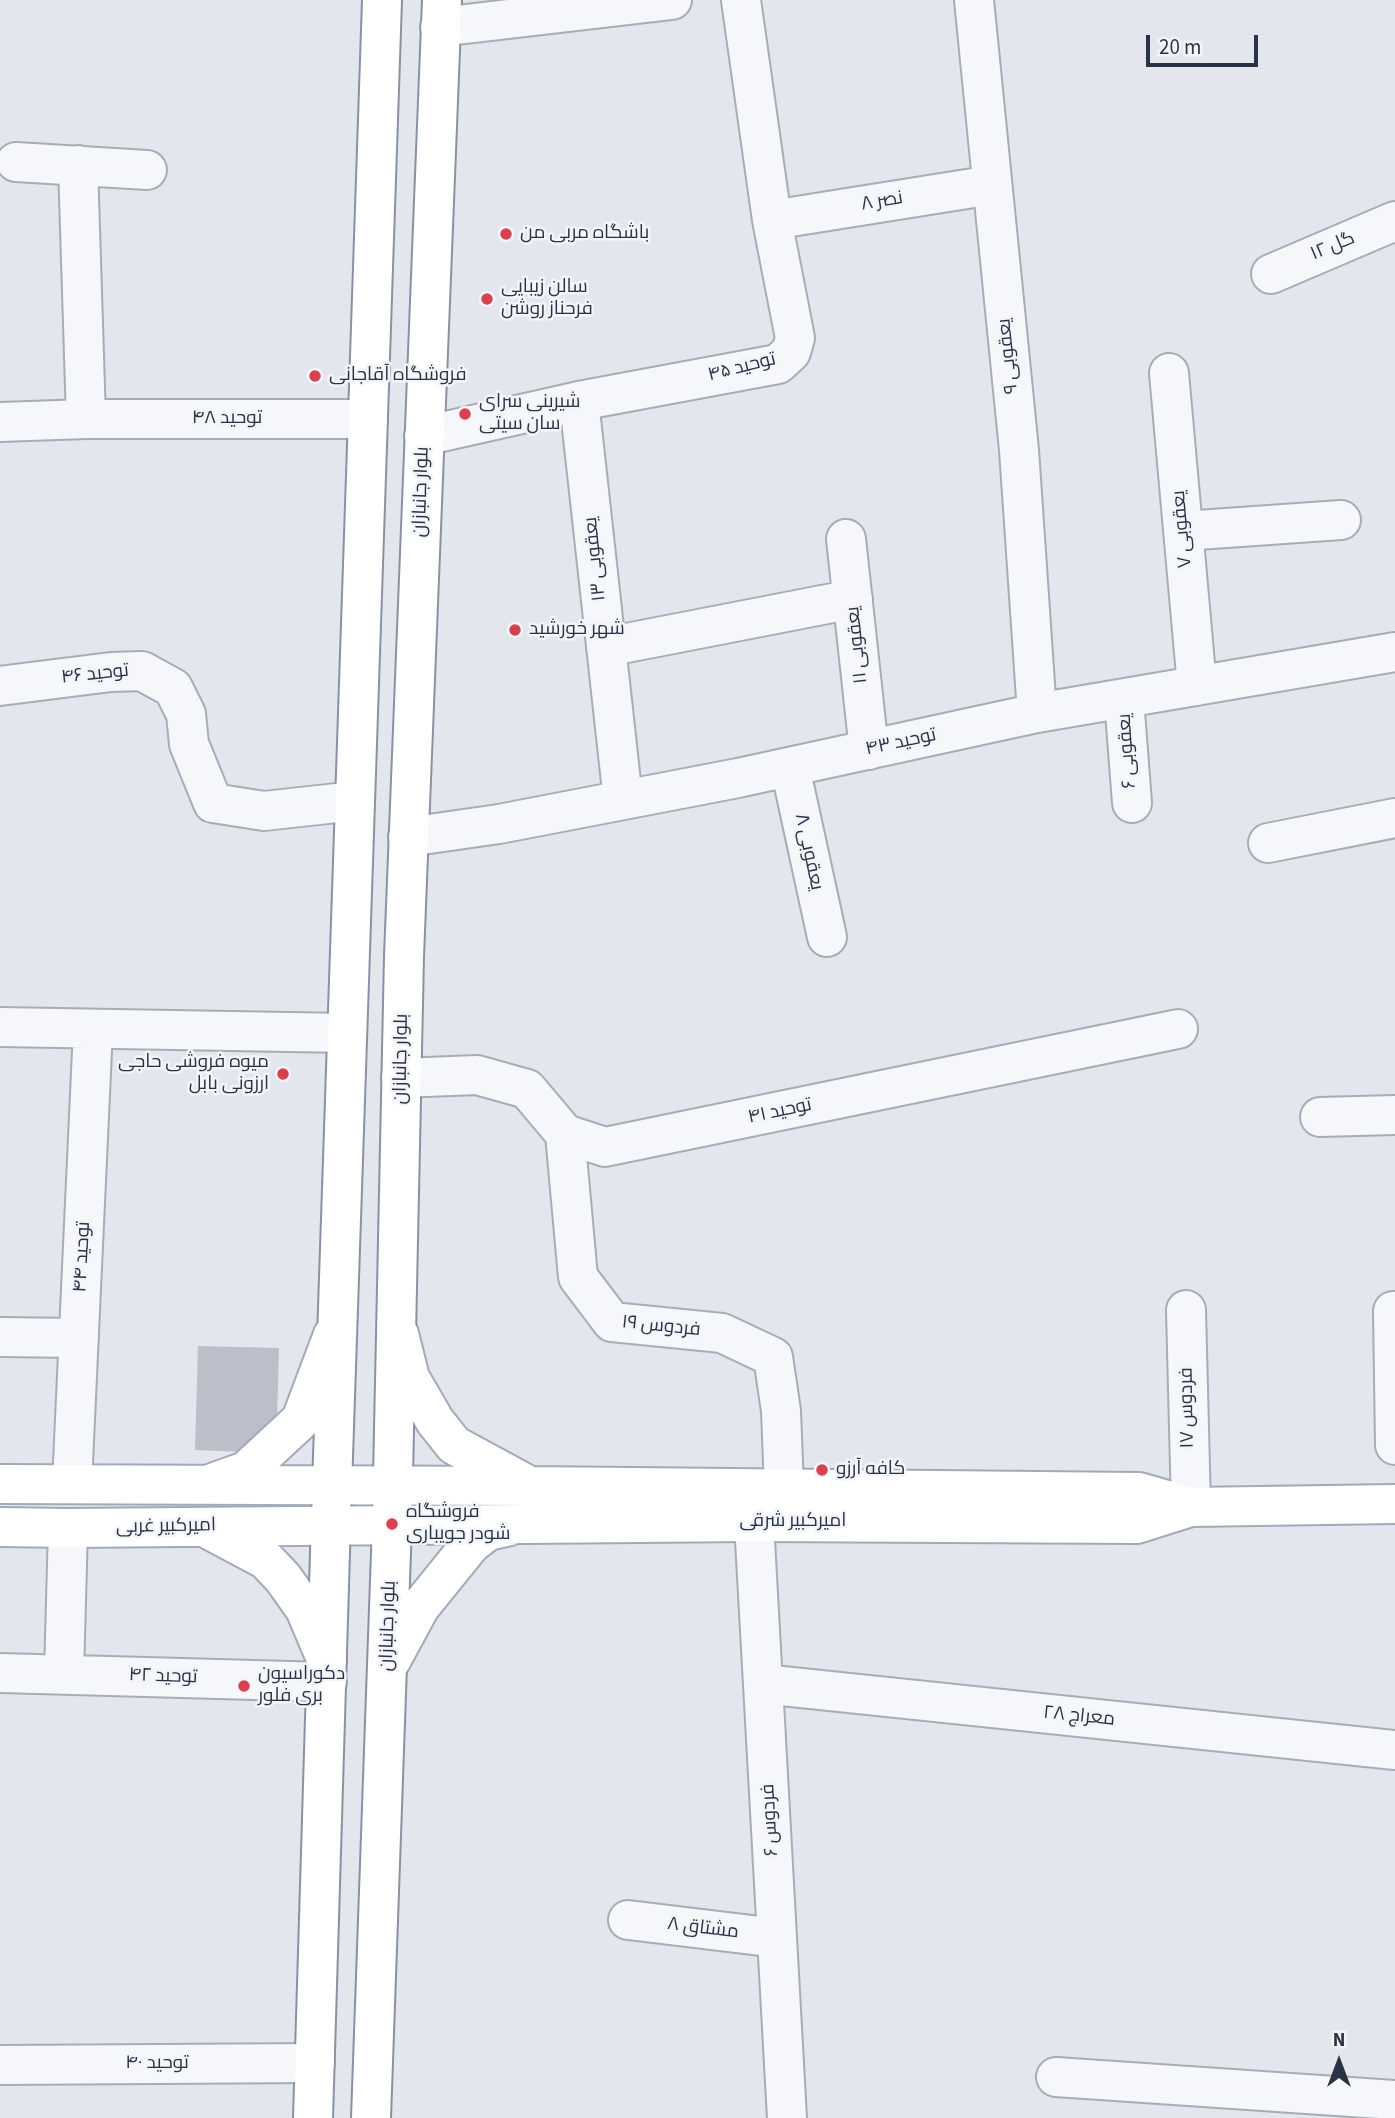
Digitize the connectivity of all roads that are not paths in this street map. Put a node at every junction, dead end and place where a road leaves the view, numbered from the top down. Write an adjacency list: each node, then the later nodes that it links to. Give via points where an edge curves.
1 (382, 0): 16 (main road)
2 (672, 0): 5 (street)
3 (741, 0): 10 (street, توحید ۴۵)
4 (974, 0): 9 (street, یعقوبی ۹)
5 (441, 14): 18 (main road, بلوار جانبازان)
6 (16, 162): 7 (street)
7 (78, 165): 8 (street); 15 (street)
8 (147, 170)
9 (992, 185): 10 (street, نصر ۸); 28 (street, یعقوبی ۹, via 1019,450)
10 (772, 220): 14 (street, توحید ۴۵, via 795,338 791,352 778,363)
11 (1395, 221): 12 (street, گل ۱۲)
12 (1271, 274)
13 (1169, 373): 20 (street, یعقوبی ۷)
14 (579, 401): 18 (street, توحید ۴۵); 23 (street, یعقوبی ۱۳)
15 (86, 419): 16 (street, توحید ۴۸); 17 (street, توحید ۴۸)
16 (368, 419): 32 (main road)
17 (0, 422)
18 (424, 436): 35 (main road, بلوار جانبازان)
19 (1341, 520): 20 (street)
20 (1183, 531): 26 (street, یعقوبی ۷)
21 (846, 539): 22 (street, یعقوبی ۱۱)
22 (853, 599): 23 (street); 29 (street, یعقوبی ۱۱)
23 (606, 647): 31 (street, یعقوبی ۱۳)
24 (1395, 652): 26 (street, توحید ۴۳)
25 (0, 686): 32 (street, توحید ۴۶, via 142,671 173,688 186,714 189,744 213,803 264,811)
26 (1197, 686): 27 (street, توحید ۴۳)
27 (1124, 699): 28 (street, توحید ۴۳); 33 (street, یعقوبی ۶)
28 (1037, 713): 29 (street, توحید ۴۳)
29 (869, 750): 30 (street, توحید ۴۳)
30 (790, 767): 31 (street, توحید ۴۳); 37 (street, یعقوبی ۸)
31 (623, 800): 35 (street, توحید ۴۳)
32 (355, 801): 41 (main road)
33 (1132, 803)
34 (1395, 818): 36 (street)
35 (408, 837): 42 (main road, بلوار جانبازان)
36 (1268, 843)
37 (827, 937)
38 (0, 1027): 39 (street)
39 (93, 1029): 41 (street); 51 (street, توحید ۴۴)
40 (1178, 1029): 45 (street, توحید ۴۱, via 605,1147)
41 (347, 1033): 48 (main road)
42 (401, 1077): 45 (street, via 477,1075 527,1089); 49 (main road, بلوار جانبازان)
43 (1395, 1115): 44 (street)
44 (1320, 1117)
45 (565, 1134): 59 (street, فردوس ۱۹, via 578,1277 612,1322 722,1333 773,1357)
46 (1186, 1310): 61 (street, فردوس ۱۷)
47 (1392, 1311): 52 (street)
48 (338, 1323): 55 (main road, via 300,1420 246,1471); 56 (main road)
49 (396, 1323): 57 (main road, بلوار جانبازان); 58 (main road, via 410,1378 454,1445)
50 (0, 1337): 51 (street)
51 (79, 1338): 54 (street, توحید ۴۴)
52 (1395, 1446)
53 (0, 1484): 54 (main road)
54 (72, 1484): 55 (main road)
55 (206, 1486): 56 (main road)
56 (331, 1486): 57 (main road, امیرکبیر شرقی); 64 (main road)
57 (393, 1486): 58 (main road, امیرکبیر شرقی); 65 (main road, بلوار جانبازان)
58 (529, 1486): 59 (main road, امیرکبیر شرقی)
59 (784, 1488): 61 (main road, امیرکبیر شرقی, via 1139,1492)
60 (1395, 1504): 61 (main road, امیرکبیر شرقی)
61 (1191, 1507): 62 (main road, امیرکبیر شرقی, via 1137,1524)
62 (754, 1521): 63 (main road, امیرکبیر شرقی); 73 (street, فردوس ۶)
63 (520, 1523): 65 (main road, امیرکبیر شرقی); 69 (main road, via 488,1531 471,1544 420,1607)
64 (331, 1524): 65 (main road, امیرکبیر غربی); 67 (main road, امیرکبیر غربی); 70 (main road)
65 (393, 1524): 69 (main road, بلوار جانبازان)
66 (0, 1527): 68 (main road, امیرکبیر غربی)
67 (203, 1527): 68 (main road, امیرکبیر غربی); 70 (main road, via 266,1560 283,1578 304,1609)
68 (68, 1528): 72 (street)
69 (387, 1668): 82 (main road, بلوار جانبازان)
70 (327, 1672): 72 (street, توحید ۴۲); 77 (main road)
71 (0, 1673): 72 (street, توحید ۴۲)
72 (64, 1674)
73 (763, 1684): 74 (street, معراج ۲۸); 76 (street, فردوس ۶)
74 (1395, 1750)
75 (628, 1920): 76 (street, مشتاق ۸)
76 (777, 1938): 83 (street, فردوس ۶)
77 (314, 2063): 78 (street, توحید ۴۰); 81 (main road)
78 (0, 2065)
79 (1056, 2077): 80 (street)
80 (1395, 2100)
81 (313, 2118)
82 (372, 2118)
83 (787, 2118)

